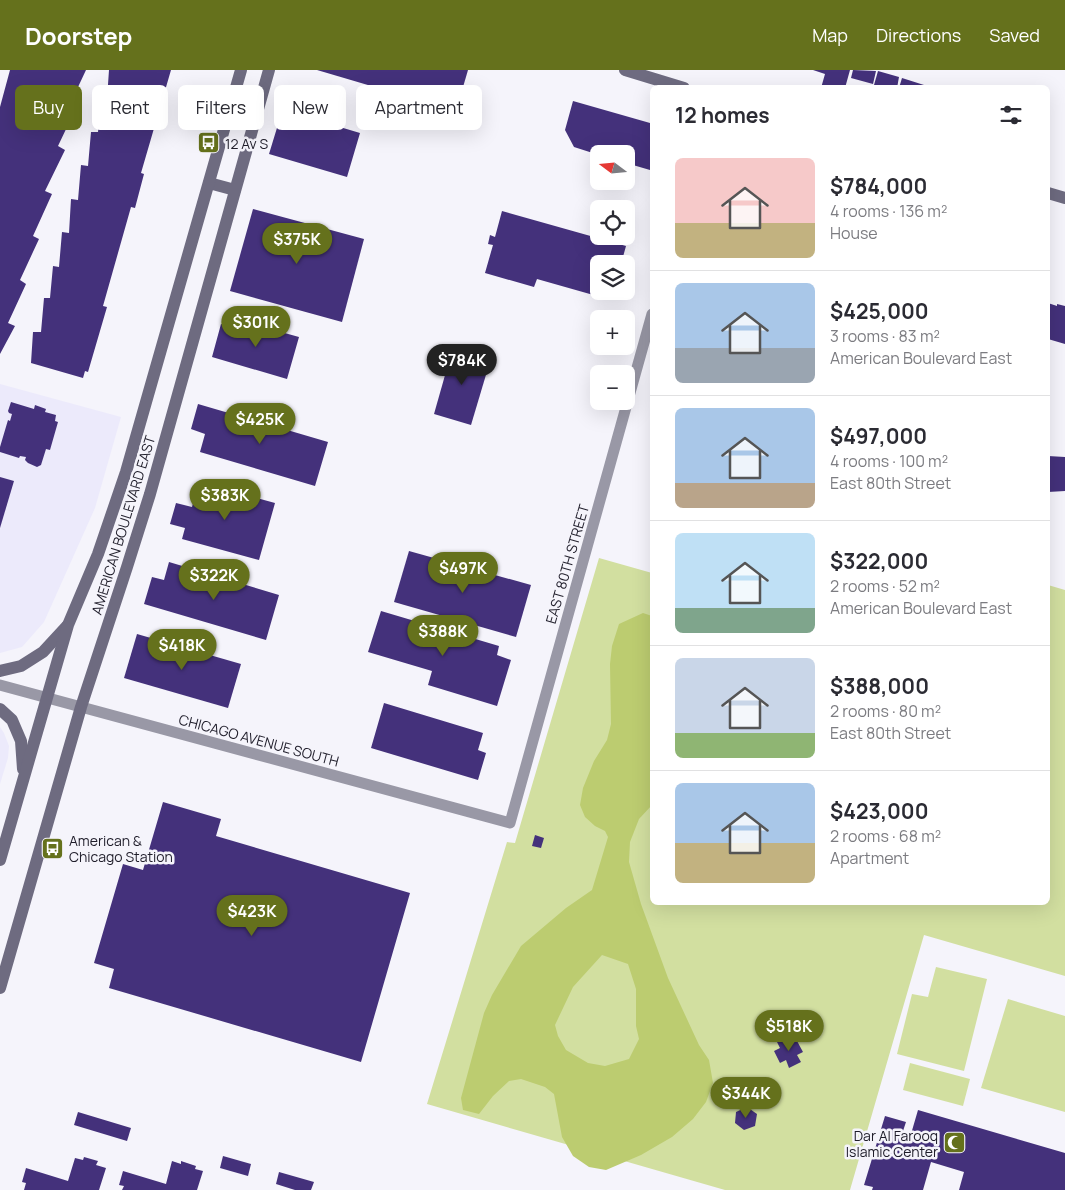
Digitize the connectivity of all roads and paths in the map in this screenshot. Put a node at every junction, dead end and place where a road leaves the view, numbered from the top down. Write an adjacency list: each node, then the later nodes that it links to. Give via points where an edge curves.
1 (241, 70): 5 (main road, AMERICAN BOULEVARD EAST)
2 (269, 70): 6 (main road, AMERICAN BOULEVARD EAST)
3 (625, 70): 4 (main road)
4 (674, 85)
5 (209, 183): 6 (main road); 10 (main road, AMERICAN BOULEVARD EAST, via 126,472 98,554)
6 (235, 190): 14 (main road, AMERICAN BOULEVARD EAST, via 150,494)
7 (1050, 194): 8 (main road)
8 (1065, 198)
9 (650, 321): 17 (street, EAST 80TH STREET)
10 (68, 625): 11 (main road, via 43,652 21,666); 13 (main road, AMERICAN BOULEVARD EAST)
11 (0, 671)
12 (0, 685): 13 (street, CHICAGO AVENUE SOUTH)
13 (46, 698): 14 (street, CHICAGO AVENUE SOUTH); 16 (main road, AMERICAN BOULEVARD EAST)
14 (81, 707): 17 (street, CHICAGO AVENUE SOUTH); 19 (main road, AMERICAN BOULEVARD EAST)
15 (0, 709): 16 (main road, via 12,720 21,741)
16 (24, 778): 18 (main road, AMERICAN BOULEVARD EAST)
17 (510, 823)
18 (0, 860)
19 (0, 988)

